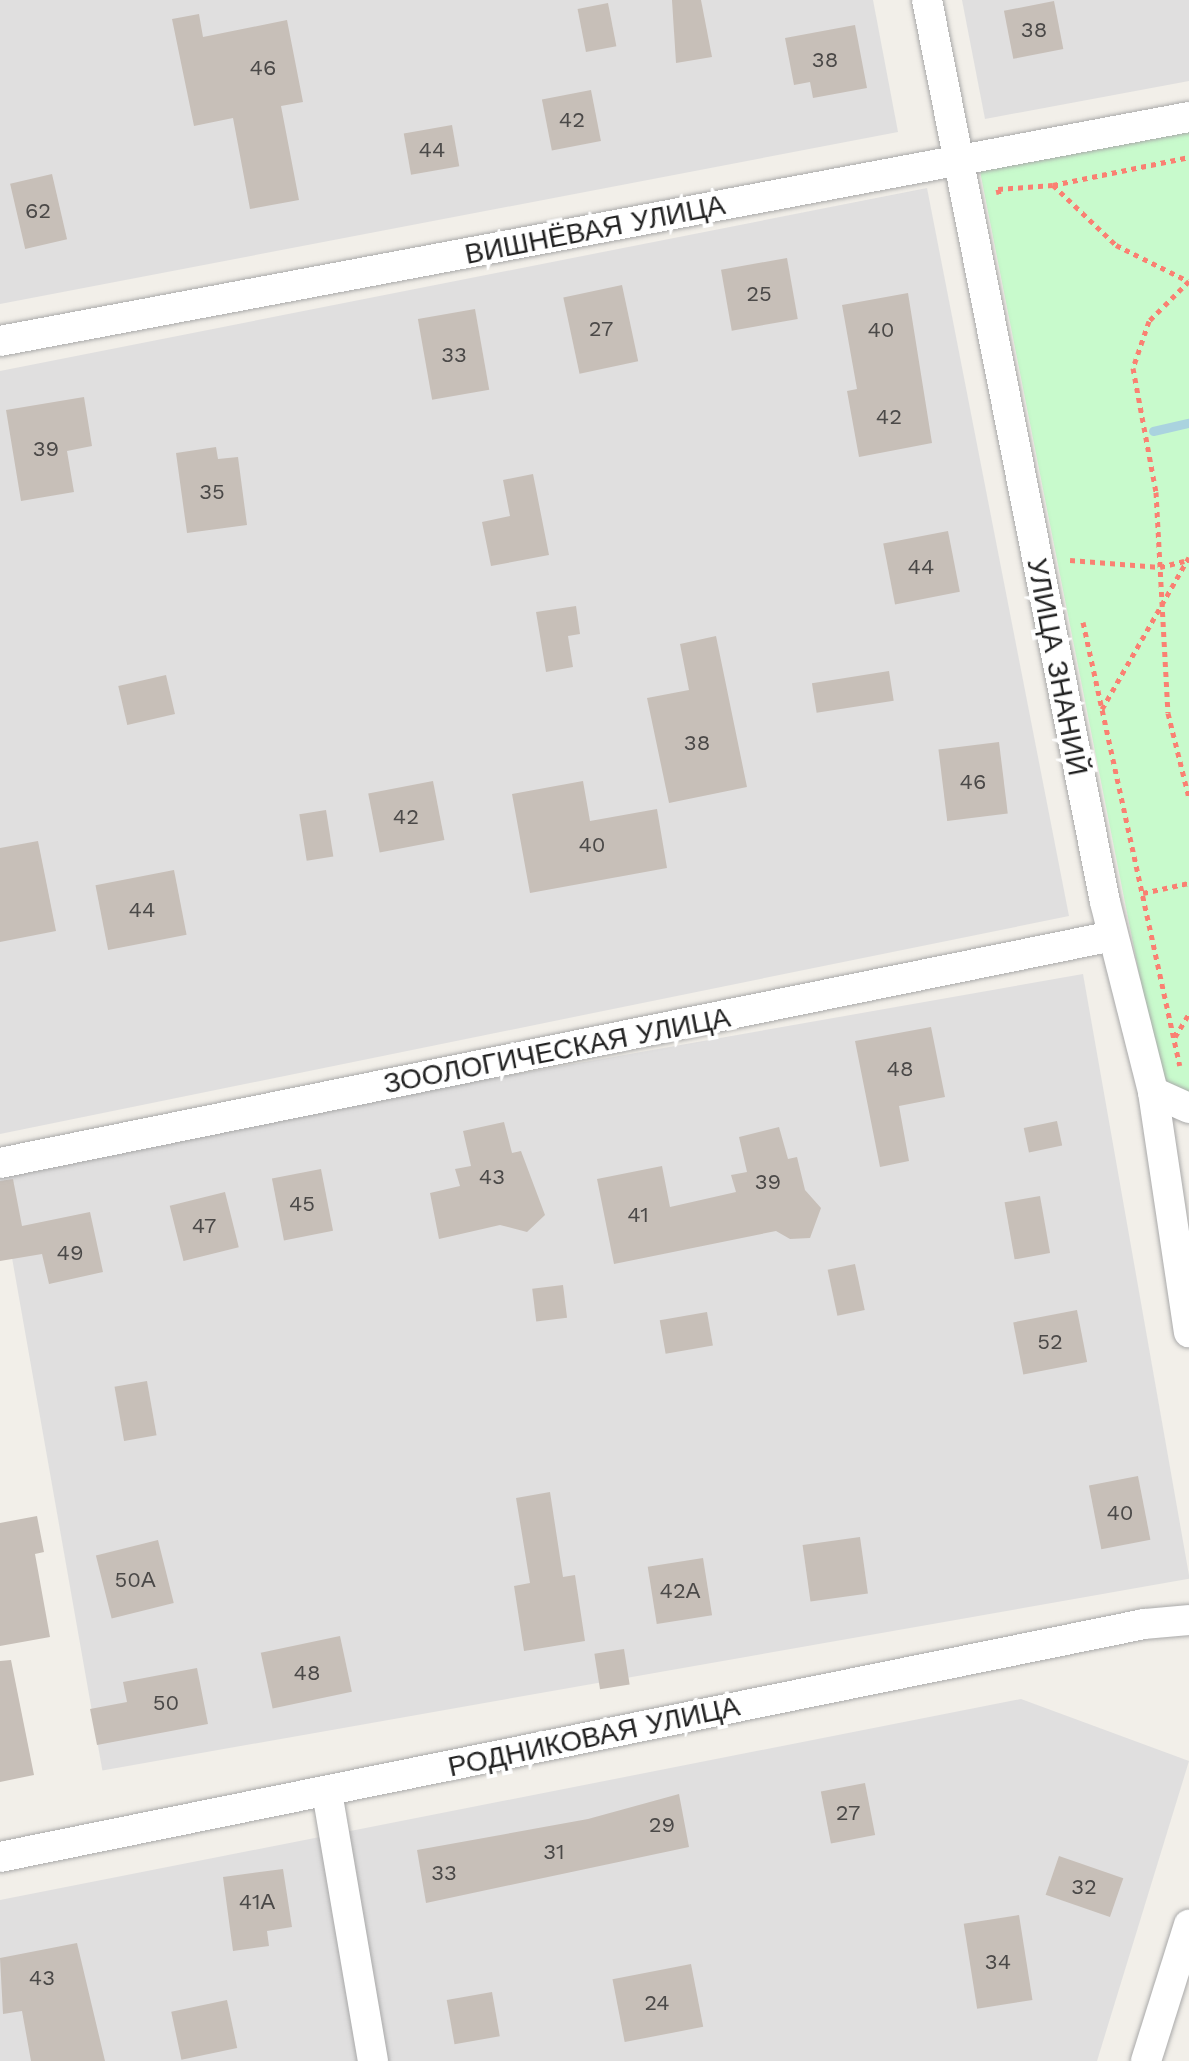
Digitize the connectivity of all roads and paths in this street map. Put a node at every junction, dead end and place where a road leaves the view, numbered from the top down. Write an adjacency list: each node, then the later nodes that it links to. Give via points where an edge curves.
1 (927, 0): 4 (street, УЛИЦА ЗНАНИЙ)
2 (1189, 117): 4 (street, ВИШНЁВАЯ УЛИЦА)
3 (1189, 157): 5 (path)
4 (954, 160): 8 (street, ВИШНЁВАЯ УЛИЦА); 20 (street, УЛИЦА ЗНАНИЙ)
5 (1053, 185): 6 (path, via 998,189); 7 (path, via 1116,245)
6 (1002, 208)
7 (1189, 281): 12 (path, via 1149,321 1133,368 1156,492)
8 (0, 341)
9 (1066, 540): 11 (path)
10 (1187, 559): 12 (path); 14 (path)
11 (1070, 560): 12 (path); 13 (path)
12 (1160, 567): 14 (path)
13 (1074, 579)
14 (1162, 604): 16 (path); 17 (path, via 1168,713)
15 (1082, 616): 16 (path)
16 (1102, 709): 19 (path)
17 (1189, 798)
18 (1189, 883): 19 (path)
19 (1142, 893): 22 (path)
20 (1113, 936): 24 (street, УЛИЦА ЗНАНИЙ); 26 (street, ЗООЛОГИЧЕСКАЯ УЛИЦА)
21 (1189, 1014): 22 (path)
22 (1174, 1038): 23 (path, via 1181,1070)
23 (1189, 1074)
24 (1153, 1092): 25 (street); 27 (street, УЛИЦА ЗНАНИЙ)
25 (1189, 1108)
26 (0, 1163)
27 (1189, 1332)
28 (1189, 1620): 29 (street, РОДНИКОВАЯ УЛИЦА)
29 (327, 1792): 30 (street, РОДНИКОВАЯ УЛИЦА); 32 (street)
30 (0, 1857)
31 (1189, 1926): 33 (street)
32 (372, 2061)
33 (1146, 2061)

